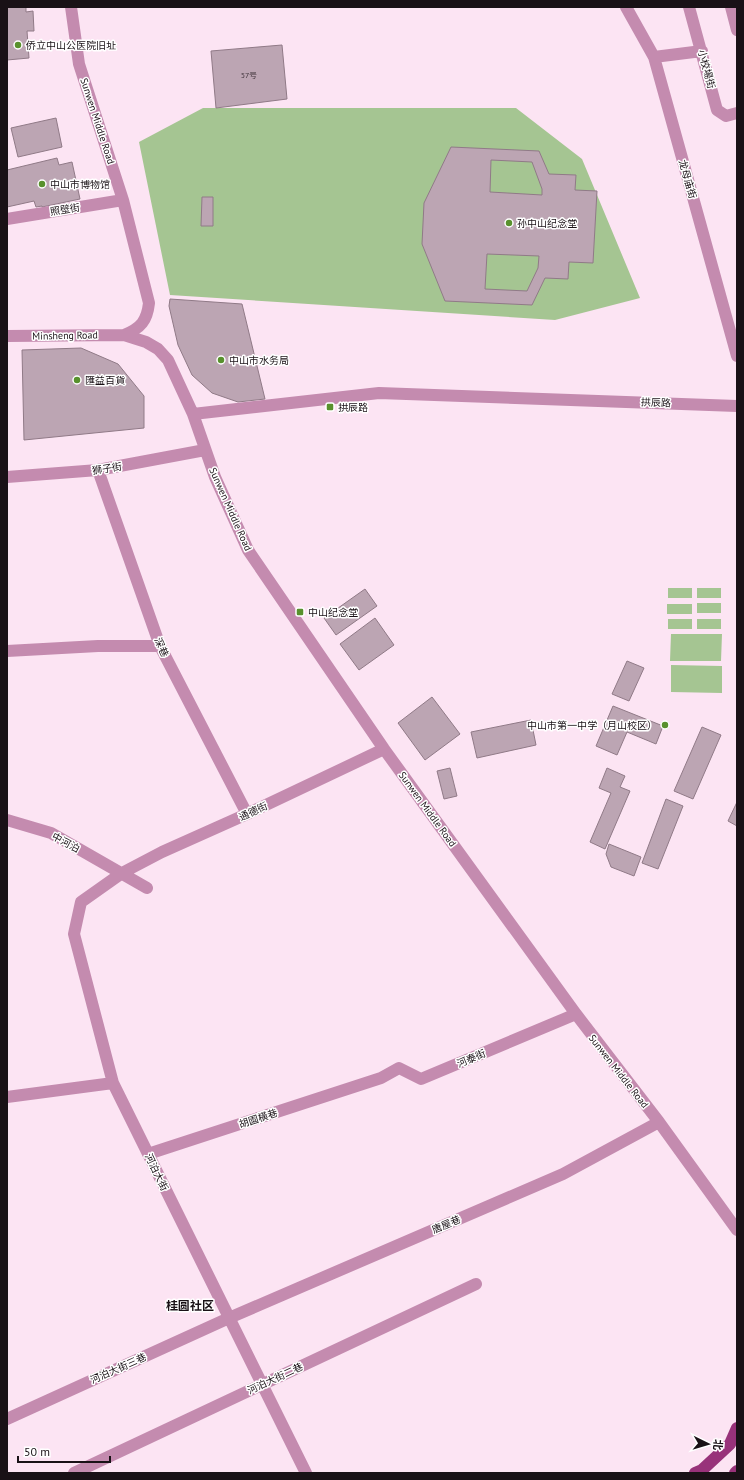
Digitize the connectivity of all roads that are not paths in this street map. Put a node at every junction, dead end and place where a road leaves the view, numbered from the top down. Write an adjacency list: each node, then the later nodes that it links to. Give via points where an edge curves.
1 (71, 7): 9 (street, Sunwen Middle Road, via 79,64)
2 (626, 7): 7 (street, 龙母庙街)
3 (690, 7): 6 (street, 小校場街)
4 (730, 7): 5 (street)
5 (737, 30)
6 (702, 51): 7 (street); 8 (street, 小校場街, via 717,110 726,116)
7 (654, 57): 13 (street, 龙母庙街)
8 (737, 113)
9 (123, 200): 10 (street, 照壁街); 11 (street, Sunwen Middle Road, via 149,303 146,319 133,331)
10 (7, 219)
11 (124, 335): 12 (street, Minsheng Road); 15 (street, Sunwen Middle Road, via 146,342 158,349 168,360)
12 (7, 336)
13 (737, 356)
14 (737, 406): 15 (street, 拱辰路, via 379,393)
15 (192, 414): 16 (street, Sunwen Middle Road)
16 (206, 450): 17 (street, 狮子街); 21 (street, Sunwen Middle Road, via 248,550)
17 (98, 470): 18 (street, 狮子街); 19 (street, 深巷)
18 (7, 477)
19 (160, 646): 20 (street, via 98,646); 22 (street, 深巷)
20 (7, 651)
21 (384, 749): 22 (street, 通德街); 26 (street, Sunwen Middle Road)
22 (247, 814): 24 (street, 通德街)
23 (7, 820): 24 (street, 中河泊, via 51,833)
24 (122, 873): 25 (street, 中河泊); 28 (street, 河泊大街, via 82,902 74,934)
25 (147, 888)
26 (576, 1014): 27 (street, 河泰街, via 421,1079 399,1068); 30 (street, Sunwen Middle Road)
27 (367, 1082): 31 (street, 胡園橫巷)
28 (113, 1083): 29 (street); 31 (street, 河泊大街)
29 (7, 1097)
30 (659, 1122): 32 (street, Sunwen Middle Road); 34 (street, 唐屋巷, via 563,1174)
31 (148, 1154): 34 (street, 河泊大街)
32 (737, 1230)
33 (476, 1284): 35 (street, 河泊大街二巷)
34 (229, 1318): 35 (street, 河泊大街); 36 (street, 河泊大街三巷)
35 (262, 1384): 40 (street, 河泊大街二巷); 41 (street, 河泊大街)
36 (7, 1418)
37 (737, 1428): 42 (main road, via 730,1444 702,1470)
38 (737, 1467): 39 (street)
39 (736, 1472)
40 (74, 1473)
41 (306, 1473)
42 (695, 1473)

